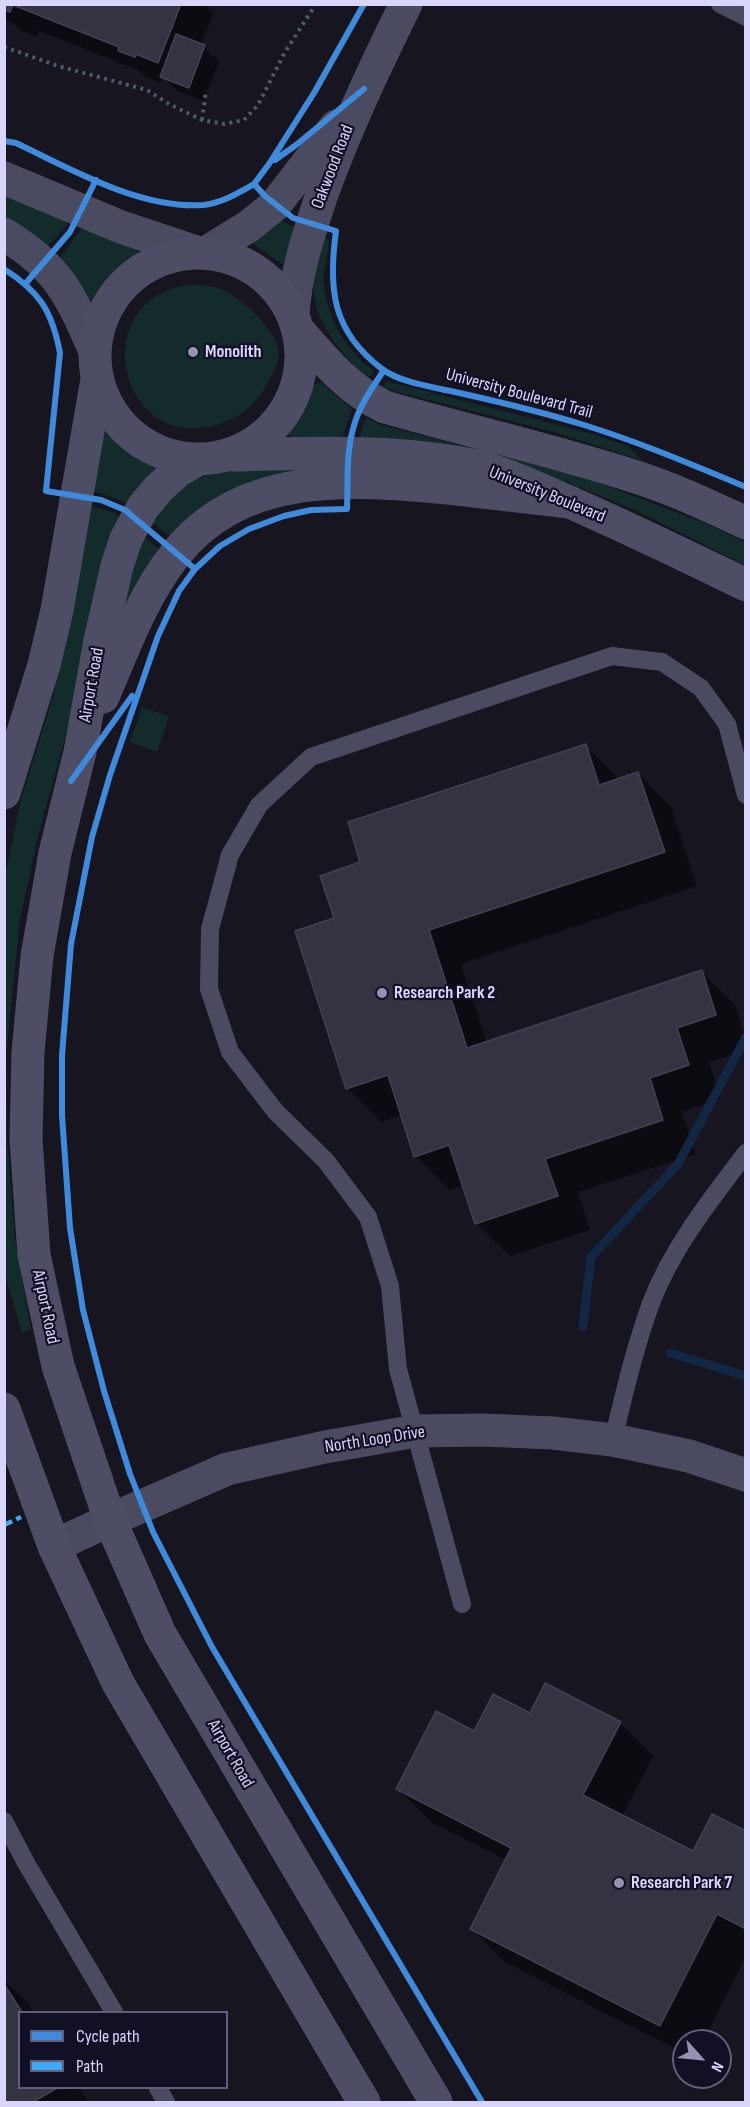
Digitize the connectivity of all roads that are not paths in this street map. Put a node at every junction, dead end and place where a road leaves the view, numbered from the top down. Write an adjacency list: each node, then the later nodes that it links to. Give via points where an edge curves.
1 (406, 4): 4 (street, Oakwood Road)
2 (720, 4): 3 (lane)
3 (746, 18)
4 (364, 89): 7 (street, Oakwood Road, via 275,205 249,226); 8 (street, Oakwood Road, via 312,224 294,289)
5 (4, 178): 7 (street, via 121,227)
6 (4, 234): 9 (street, via 43,262 62,283 74,304)
7 (201, 252): 8 (main road, via 241,262 260,274 277,289); 9 (main road, via 166,257 138,271 116,292 101,319)
8 (295, 323): 10 (main road, via 300,370 287,407 262,437 246,447); 12 (main road, University Boulevard, via 341,378 385,407 638,477)
9 (95, 364): 10 (main road, via 109,410 131,435 160,453 179,458); 15 (main road, via 57,610)
10 (213, 457): 11 (main road, University Boulevard, via 401,455 464,463 517,479); 14 (main road, Airport Road, via 178,471 159,488 143,507 126,539 100,641)
11 (570, 502): 13 (main road, University Boulevard); 14 (main road, via 400,484 348,483 288,488 230,507 202,527 161,574 126,643)
12 (746, 523)
13 (746, 585)
14 (80, 752): 22 (main road, Airport Road, via 55,853 37,956 28,1052 26,1139 34,1255 53,1344)
15 (4, 793)
16 (746, 795): 19 (lane, via 727,724 701,688 662,662 612,656 311,757 259,805 230,855 210,929 208,989 230,1052 275,1112 326,1161 368,1217 390,1286 398,1369)
17 (746, 1153): 20 (lane, via 701,1215 651,1303)
18 (4, 1409): 23 (main road)
19 (416, 1431): 20 (street, North Loop Drive, via 553,1433); 22 (street, North Loop Drive, via 227,1469); 24 (lane)
20 (613, 1440): 21 (street, North Loop Drive, via 689,1456)
21 (746, 1475)
22 (110, 1520): 23 (street, North Loop Drive); 30 (main road, Airport Road, via 160,1634)
23 (54, 1546): 29 (main road, via 117,1683)
24 (462, 1604)
25 (4, 1821): 26 (lane)
26 (113, 2011)
27 (159, 2089): 28 (lane)
28 (166, 2103)
29 (364, 2103)
30 (436, 2103)

